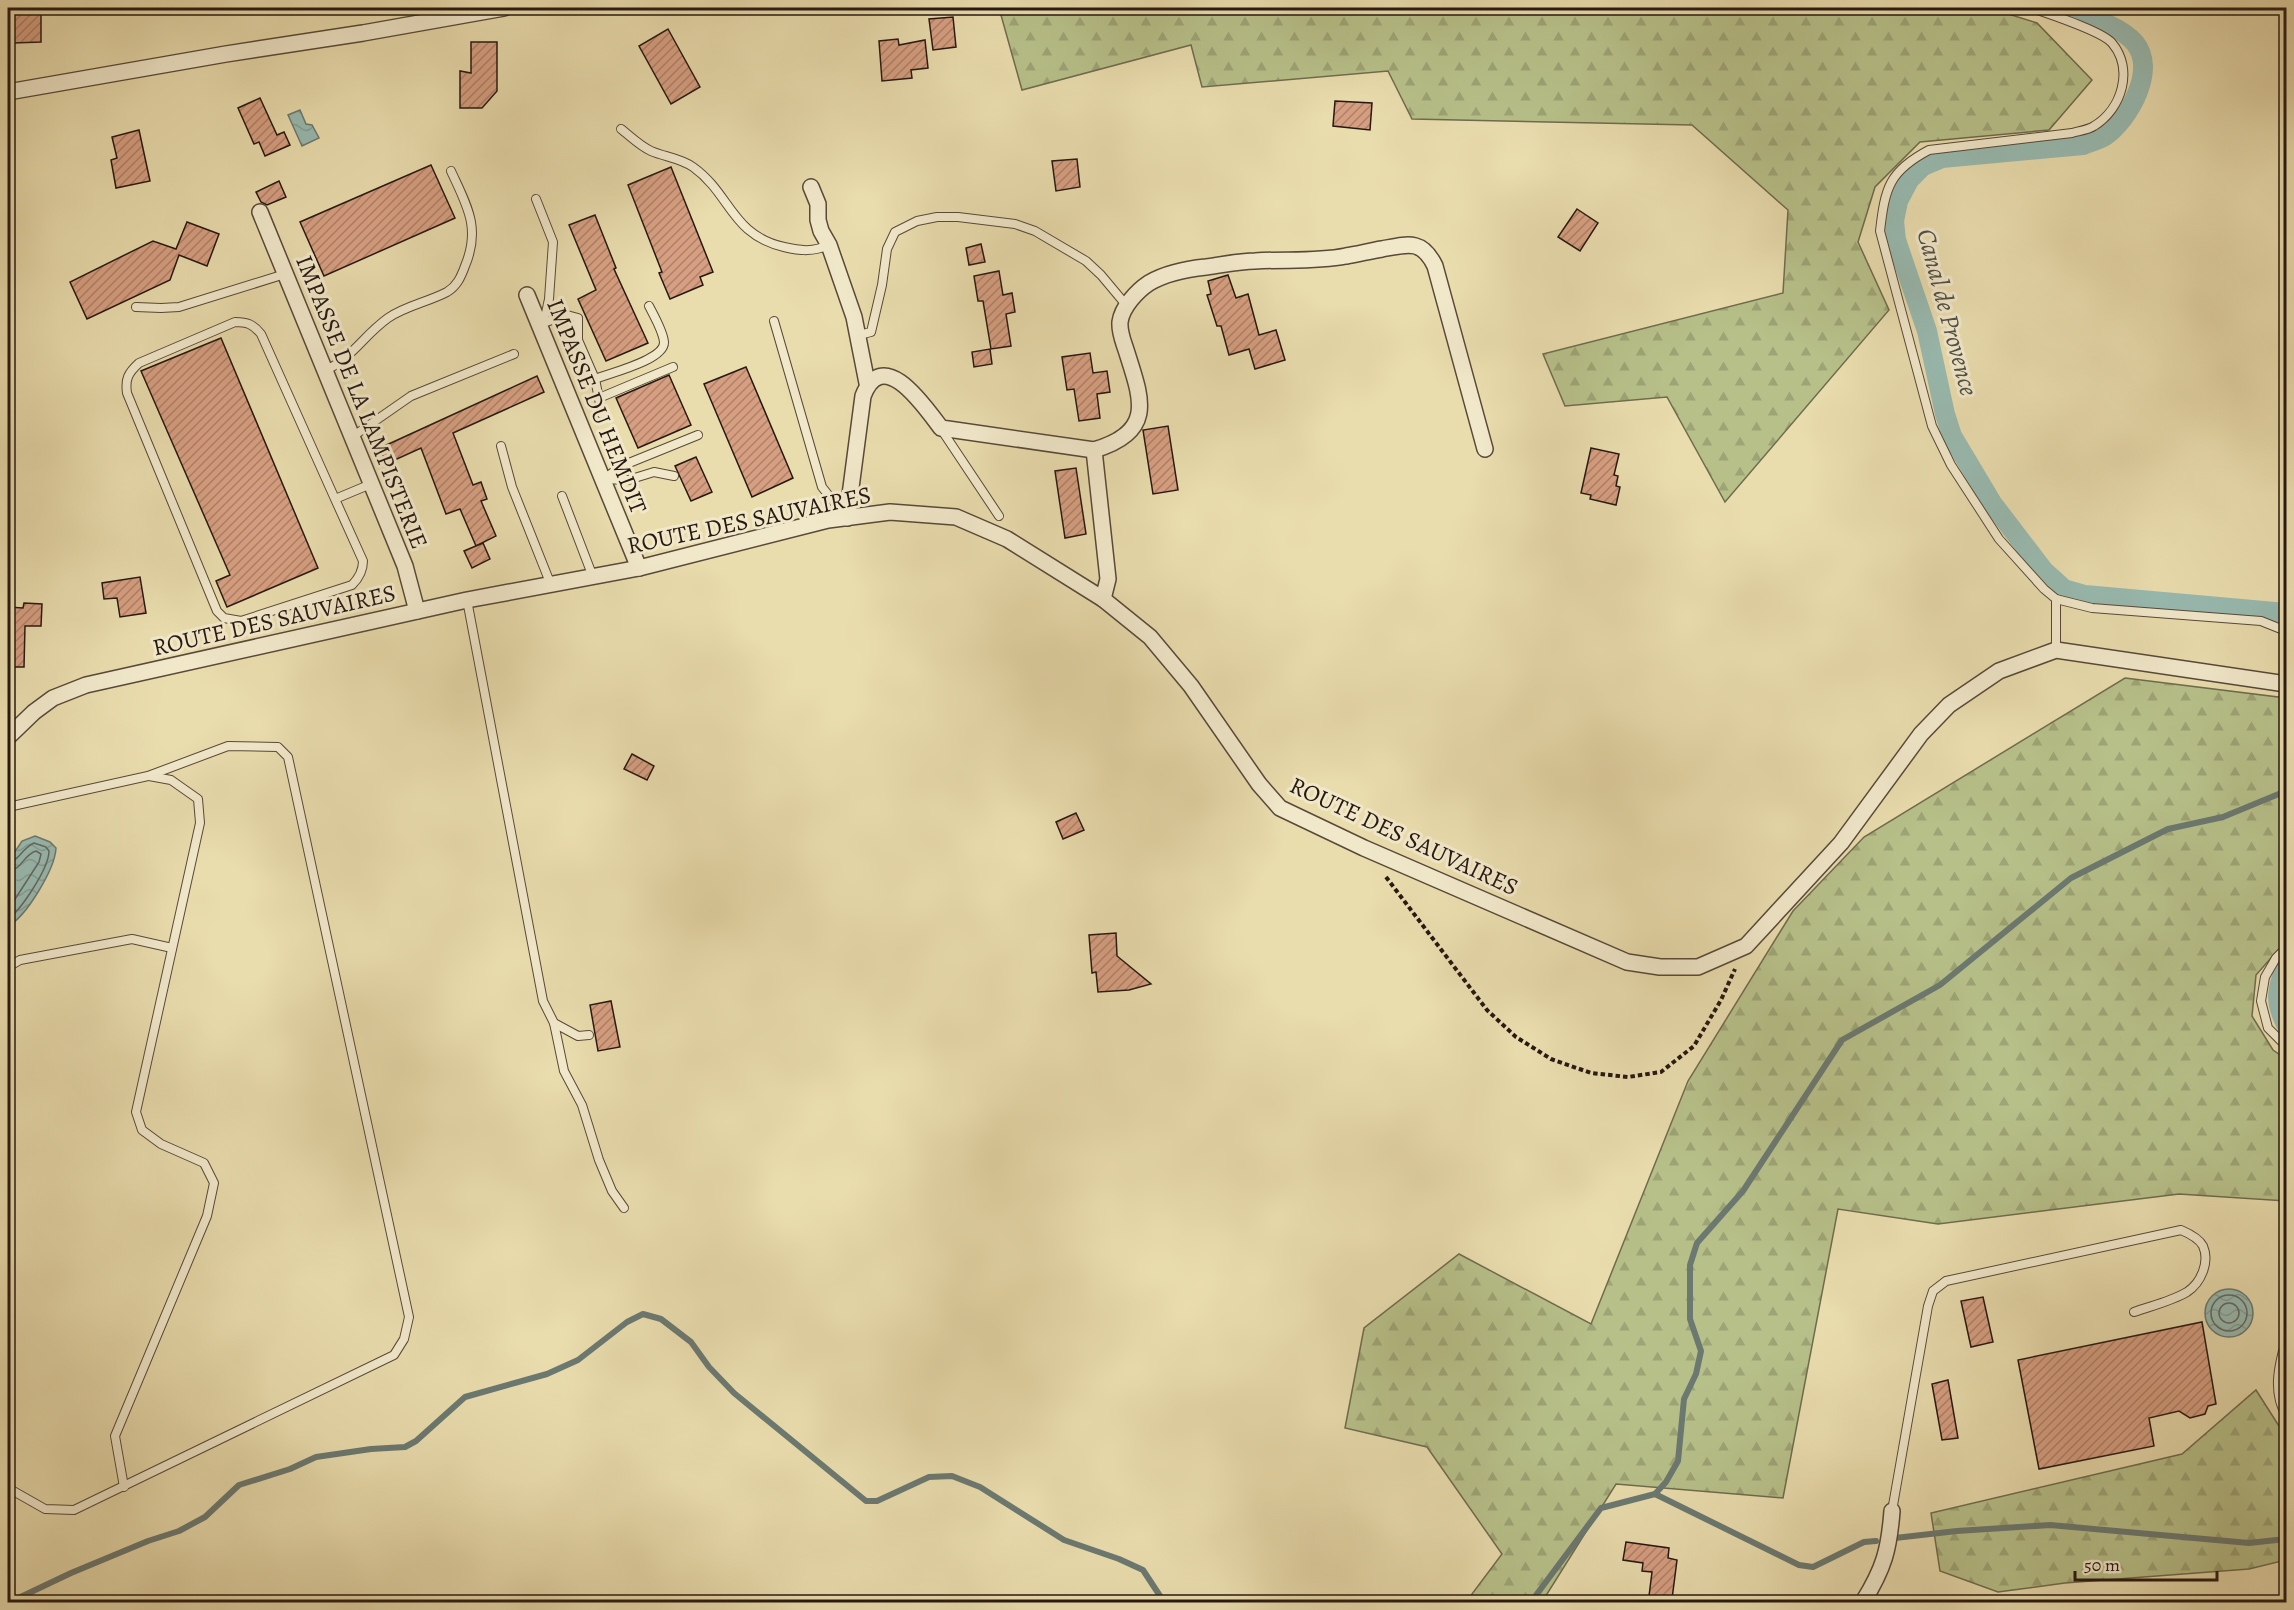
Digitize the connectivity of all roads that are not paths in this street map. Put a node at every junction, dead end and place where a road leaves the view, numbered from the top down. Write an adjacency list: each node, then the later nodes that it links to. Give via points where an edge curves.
1 (504, 8): 3 (street)
2 (2032, 8): 42 (lane, via 2111,42 2124,65 2123,88 2112,109 2094,127 2072,133 1929,150 1908,161 1892,179 1880,231 1932,426 1951,465 2000,539)
3 (8, 92)
4 (621, 129): 9 (lane, via 651,151 692,166 738,220 766,243 807,251)
5 (451, 171): 20 (lane, via 474,228 459,280 448,291 390,317 345,360)
6 (811, 187): 9 (street, via 818,204 821,231)
7 (536, 200): 16 (lane, via 553,242 549,300)
8 (260, 212): 10 (street, IMPASSE DE LA LAMPISTERIE)
9 (829, 244): 17 (street)
10 (285, 274): 14 (lane, via 179,307); 20 (street, IMPASSE DE LA LAMPISTERIE)
11 (527, 295): 16 (street, IMPASSE DU HEMDIT)
12 (649, 306): 21 (lane, via 664,340 663,348 655,357)
13 (1127, 306): 17 (lane, via 1086,261 1035,231 1015,224 937,217 895,232 887,249 871,332); 29 (street, via 1150,282 1172,273 1254,261 1323,261 1406,244 1420,247 1435,266); 30 (street, via 1120,321 1120,333 1141,408 1137,421 1125,434)
14 (136, 307)
15 (774, 321): 37 (lane, via 822,487)
16 (540, 324): 21 (lane, via 567,315 578,318 578,340); 32 (street, IMPASSE DU HEMDIT)
17 (859, 335): 22 (street)
18 (514, 354): 27 (lane, via 411,396)
19 (674, 367): 23 (lane)
20 (325, 371): 27 (street, IMPASSE DE LA LAMPISTERIE)
21 (595, 379): 23 (lane)
22 (867, 383): 25 (street, via 876,377 901,382); 37 (street)
23 (599, 398): 24 (lane)
24 (602, 414)
25 (940, 428): 30 (street); 36 (lane)
26 (698, 435): 32 (lane, via 624,465)
27 (351, 437): 33 (street, IMPASSE DE LA LAMPISTERIE)
28 (501, 446): 40 (lane, via 512,487)
29 (1485, 449)
30 (1094, 450): 41 (street, via 1107,579)
31 (674, 476): 32 (lane, via 654,472 628,480)
32 (603, 479): 38 (street, IMPASSE DU HEMDIT)
33 (371, 484): 35 (lane); 44 (street, IMPASSE DE LA LAMPISTERIE, via 405,566)
34 (562, 496): 39 (lane)
35 (335, 499): 35 (lane, via 363,561 363,570 352,585 241,621 224,618 217,610 127,393 125,382 129,372 139,363 236,322 255,326)
36 (999, 516)
37 (847, 518): 38 (street, ROUTE DES SAUVAIRES); 41 (street, ROUTE DES SAUVAIRES, via 890,512 956,517 1007,539)
38 (639, 568): 39 (street, ROUTE DES SAUVAIRES)
39 (593, 577): 40 (street, ROUTE DES SAUVAIRES)
40 (551, 585): 43 (street, ROUTE DES SAUVAIRES)
41 (1103, 598): 46 (street, ROUTE DES SAUVAIRES, via 1150,637 1280,808 1627,962 1660,968 1698,967 1746,946 1840,843 1921,734 1949,705 1999,671)
42 (2056, 599): 45 (lane, via 2092,608 2262,621); 46 (lane)
43 (467, 600): 44 (street, ROUTE DES SAUVAIRES); 54 (lane, via 543,1001)
44 (417, 612): 48 (street, ROUTE DES SAUVAIRES, via 86,685 53,698)
45 (2286, 631)
46 (2056, 650): 47 (street, ROUTE DES SAUVAIRES)
47 (2286, 684)
48 (8, 737)
49 (148, 776): 50 (lane); 51 (lane, via 171,780 198,799 200,823); 61 (lane, via 228,746 278,747 288,757 409,1317 404,1339 394,1355)
50 (8, 807)
51 (172, 948): 53 (lane, via 132,939 20,960); 61 (lane, via 136,1112 142,1130 161,1144 204,1163 214,1183 207,1215 115,1436)
52 (2286, 948): 56 (lane, via 2265,977 2261,1001 2268,1028)
53 (8, 967)
54 (554, 1023): 55 (lane, via 578,1036); 57 (lane, via 564,1071 582,1105 612,1191)
55 (589, 1035)
56 (2286, 1046)
57 (624, 1208)
58 (2134, 1312): 63 (lane, via 2188,1291 2198,1280 2206,1258 2202,1245 2191,1234 2181,1230 2122,1242 1946,1281 1933,1291)
59 (2286, 1340): 60 (lane, via 2277,1385)
60 (2286, 1415)
61 (124, 1487): 62 (lane, via 74,1510 45,1509)
62 (8, 1488)
63 (1892, 1511): 64 (street, via 1884,1564)
64 (1863, 1602)

